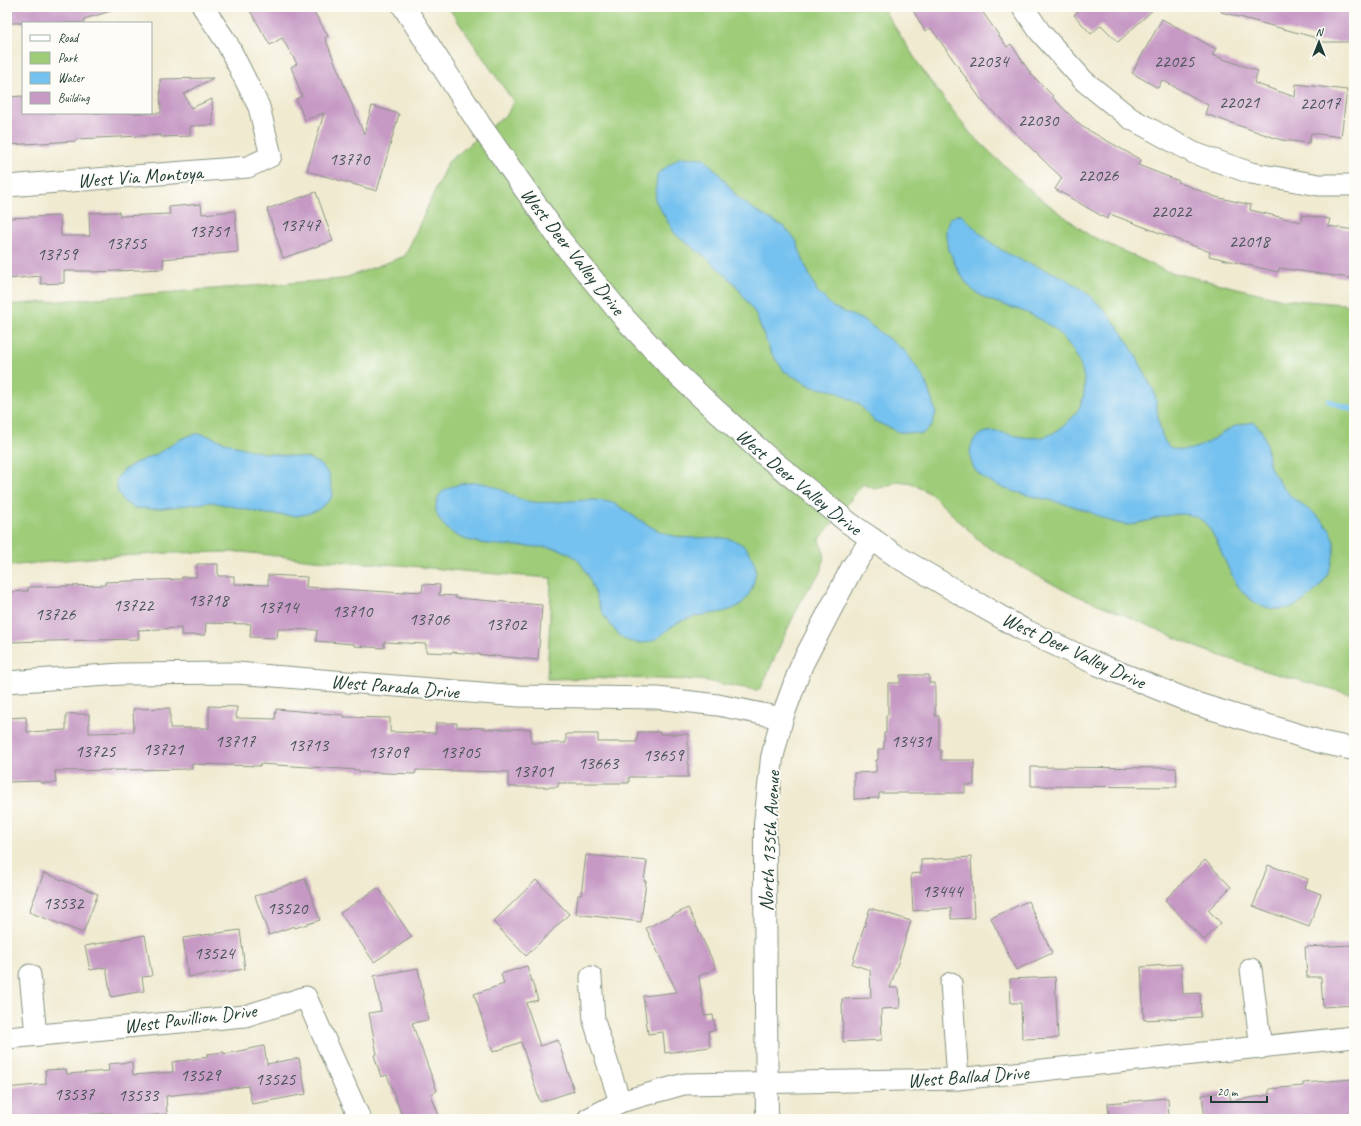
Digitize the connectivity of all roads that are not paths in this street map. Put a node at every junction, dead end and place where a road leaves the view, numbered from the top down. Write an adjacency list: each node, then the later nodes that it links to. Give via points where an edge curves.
1 (203, 7): 5 (street, West Via Montoya, via 227,43 259,107 271,156 248,167)
2 (404, 7): 6 (street, West Deer Valley Drive, via 480,125 561,240 600,290 646,342 711,406 764,454)
3 (1023, 7): 4 (street, via 1040,32 1084,81 1130,118 1194,152 1250,173 1319,185)
4 (1354, 185)
5 (7, 186)
6 (872, 539): 8 (street, North 135th Avenue, via 852,568 802,664); 9 (street, West Deer Valley Drive, via 898,557 1022,629 1097,664 1196,704)
7 (7, 682): 8 (street, West Parada Drive, via 121,674 238,673 519,696 657,698 718,705)
8 (782, 718): 19 (street, North 135th Avenue, via 772,758 765,824)
9 (1354, 749)
10 (1250, 969): 17 (street)
11 (30, 975): 14 (street)
12 (591, 977): 20 (street, via 594,1021)
13 (951, 983): 18 (street)
14 (36, 1035): 16 (street, West Pavillion Drive); 21 (street, West Pavillion Drive, via 245,1016 306,997)
15 (1354, 1037): 17 (street, West Ballad Drive)
16 (7, 1038)
17 (1261, 1048): 18 (street, West Ballad Drive)
18 (958, 1080): 19 (street, West Ballad Drive)
19 (767, 1083): 20 (street, West Ballad Drive, via 684,1084); 23 (street, North 135th Avenue)
20 (620, 1102): 22 (street, West Ballad Drive)
21 (360, 1119)
22 (588, 1119)
23 (767, 1119)

